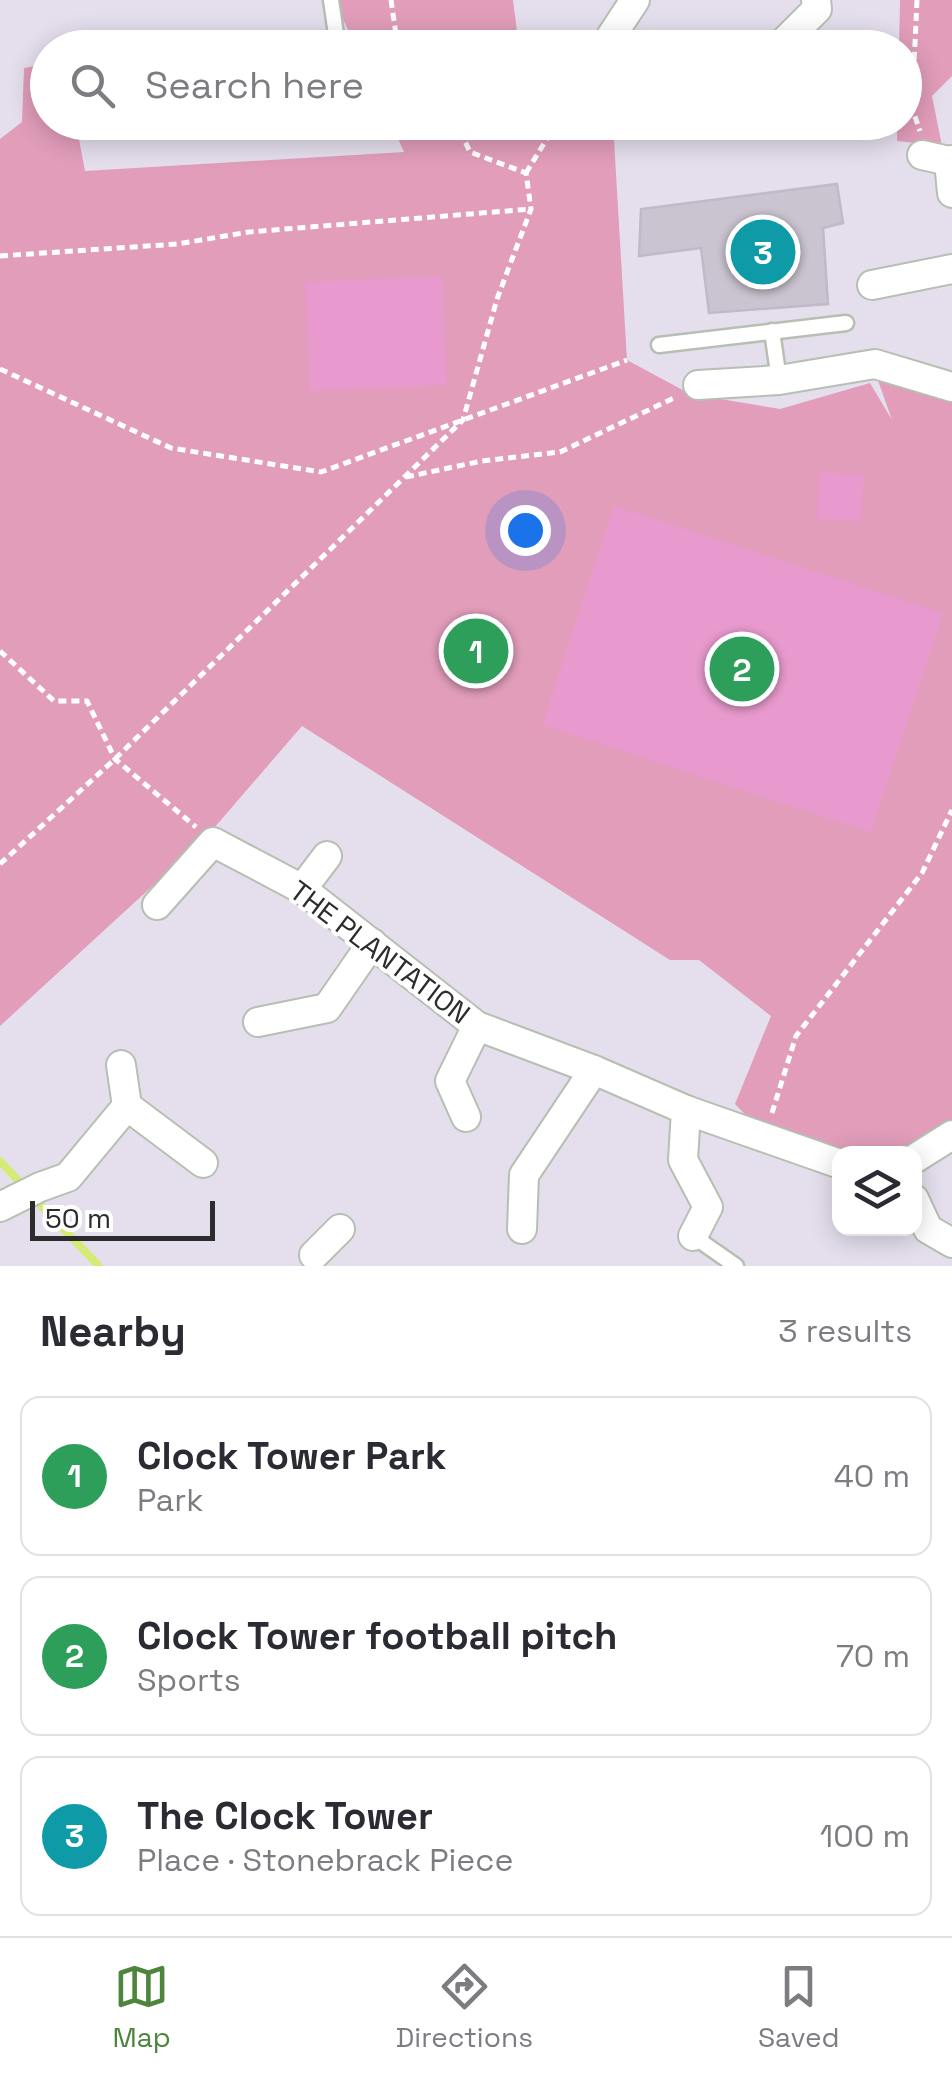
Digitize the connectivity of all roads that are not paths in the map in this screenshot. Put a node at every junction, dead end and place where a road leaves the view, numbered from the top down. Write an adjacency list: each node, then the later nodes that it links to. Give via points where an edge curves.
1 (331, 0): 4 (lane)
2 (634, 0): 5 (street)
3 (816, 0): 6 (street, via 817,9)
4 (335, 30)
5 (615, 30)
6 (787, 30)
7 (941, 159): 8 (street)
8 (952, 193)
9 (952, 269): 10 (street)
10 (872, 285)
11 (846, 323): 12 (lane)
12 (772, 331): 13 (lane); 14 (lane)
13 (659, 345)
14 (780, 380): 15 (street); 16 (street, via 875,364)
15 (698, 385)
16 (952, 387)
17 (327, 856): 18 (street)
18 (302, 889): 19 (street, THE PLANTATION, via 213,842); 20 (street, THE PLANTATION)
19 (158, 904)
20 (372, 943): 21 (street, via 327,1008); 22 (street, THE PLANTATION)
21 (258, 1022)
22 (477, 1026): 24 (street, THE PLANTATION); 27 (street, via 450,1080)
23 (122, 1066): 25 (street)
24 (594, 1070): 26 (street, THE PLANTATION); 35 (street, via 524,1175)
25 (126, 1106): 31 (street); 32 (street, via 68,1177)
26 (686, 1110): 30 (street, THE PLANTATION); 36 (street, via 683,1160 708,1207)
27 (466, 1116)
28 (952, 1135): 29 (street)
29 (922, 1154)
30 (832, 1161)
31 (203, 1163)
32 (6, 1204)
33 (922, 1216): 37 (street, via 928,1229)
34 (340, 1229): 38 (street)
35 (522, 1229)
36 (693, 1236): 39 (lane)
37 (952, 1243)
38 (314, 1262)
39 (736, 1266)

